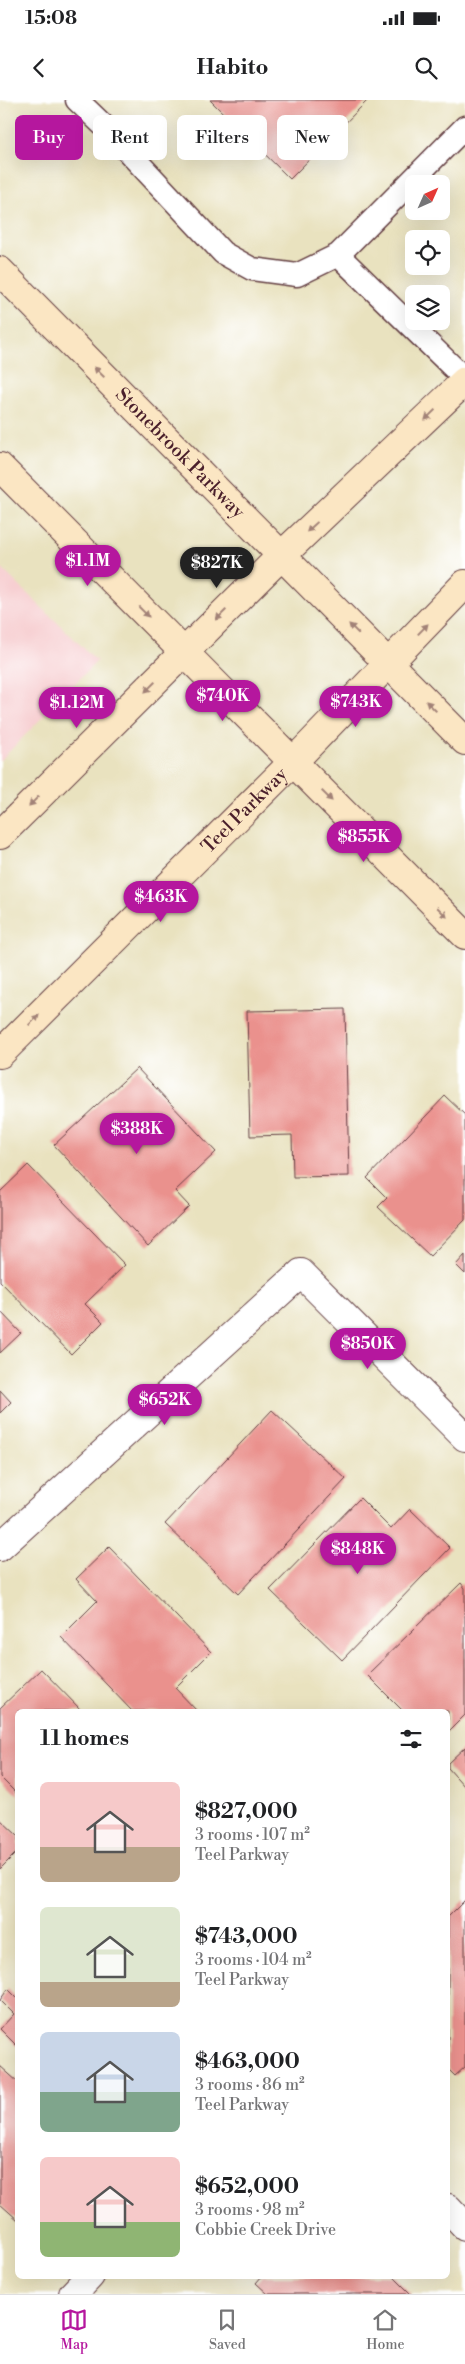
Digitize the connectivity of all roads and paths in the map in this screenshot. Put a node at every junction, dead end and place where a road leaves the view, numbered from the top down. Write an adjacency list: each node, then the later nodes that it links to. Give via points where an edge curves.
1 (77, 100): 3 (lane, via 223,253 252,269 297,275)
2 (465, 127): 3 (lane)
3 (338, 255): 5 (lane)
4 (0, 271): 7 (main road, Stonebrook Parkway, one-way to 4)
5 (465, 380): 7 (main road, one-way to 7)
6 (0, 467): 9 (main road, one-way to 9)
7 (281, 556): 9 (main road, one-way to 9); 10 (main road, Stonebrook Parkway, one-way to 7)
8 (465, 584): 10 (main road, Teel Parkway, one-way to 8)
9 (184, 652): 12 (main road); 13 (main road, one-way to 13)
10 (389, 664): 11 (main road, Stonebrook Parkway, one-way to 10); 12 (main road, Teel Parkway)
11 (465, 741)
12 (292, 762): 14 (main road, one-way to 14); 15 (main road, Teel Parkway, one-way to 12)
13 (0, 835)
14 (465, 935)
15 (0, 1054)
16 (465, 1437): 17 (street, via 301,1273)
17 (0, 1547)
18 (450, 2210): 19 (street)
19 (465, 2226)
20 (87, 2279): 21 (street)
21 (73, 2294)

